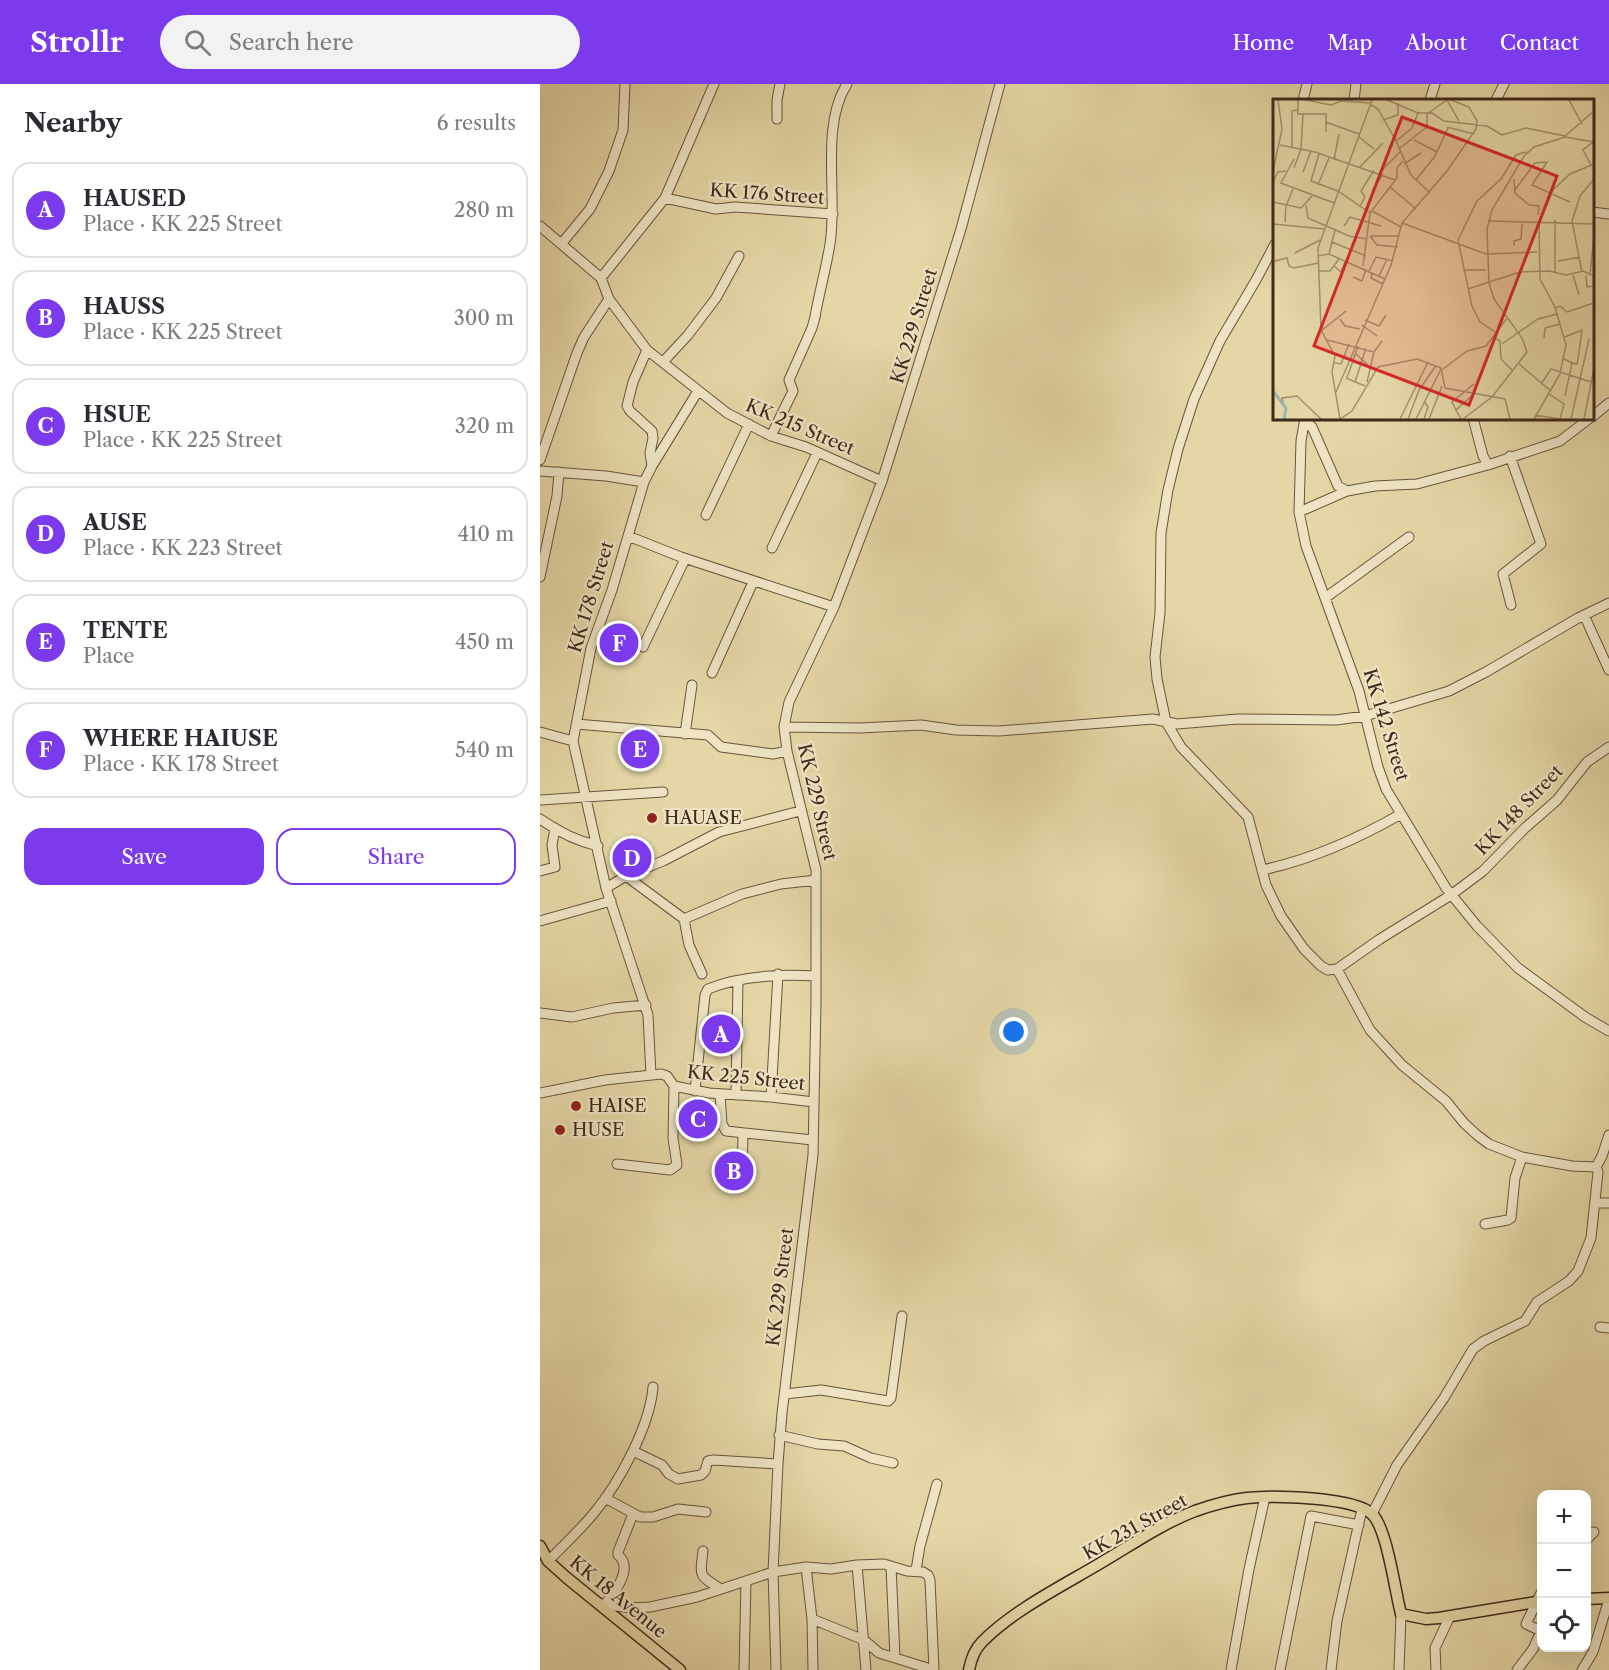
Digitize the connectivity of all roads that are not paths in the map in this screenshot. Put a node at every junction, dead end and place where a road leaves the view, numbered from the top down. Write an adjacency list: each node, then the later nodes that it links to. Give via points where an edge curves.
1 (625, 84): 20 (street, via 623,130 609,171 590,209)
2 (714, 84): 15 (street)
3 (780, 84): 14 (street)
4 (847, 84): 17 (street, via 837,103 834,127)
5 (1000, 84): 43 (street, KK 229 Street, via 962,229)
6 (1307, 84): 10 (street)
7 (1356, 84): 11 (street)
8 (1435, 84): 12 (street)
9 (1504, 84): 13 (street)
10 (1303, 99)
11 (1354, 99)
12 (1430, 99)
13 (1496, 99)
14 (777, 119)
15 (665, 198): 17 (street, KK 176 Street, via 716,209); 23 (street)
16 (1594, 212): 18 (street)
17 (833, 214): 35 (street, via 831,244 812,328 789,380 793,391)
18 (1609, 214)
19 (540, 226): 20 (street, KK 215 Street)
20 (562, 243): 23 (street, KK 215 Street)
21 (1273, 248): 64 (street, via 1228,325 1194,399 1168,490 1161,533 1155,657)
22 (739, 256): 26 (street, via 716,298)
23 (601, 278): 24 (street, KK 215 Street)
24 (609, 300): 25 (street, KK 215 Street); 38 (street, via 577,353)
25 (647, 350): 26 (street, KK 215 Street); 40 (street, KK 178 Street, via 627,406 652,431)
26 (663, 362): 27 (street, KK 215 Street)
27 (698, 391): 34 (street, KK 215 Street, via 727,414); 40 (street)
28 (1608, 407): 29 (street)
29 (1594, 417)
30 (1305, 420): 46 (street, KK 142 Street)
31 (1306, 420): 45 (street, via 1338,486)
32 (1474, 420): 39 (street)
33 (1589, 420): 37 (street, via 1560,441)
34 (749, 424): 35 (street, KK 215 Street); 47 (street)
35 (771, 436): 36 (street, KK 215 Street)
36 (817, 453): 43 (street, KK 215 Street); 50 (street)
37 (1510, 456): 39 (street); 56 (street, via 1541,544 1503,574)
38 (540, 460)
39 (1488, 465): 45 (street, via 1417,484)
40 (652, 466): 44 (street, KK 178 Street)
41 (540, 471): 42 (street)
42 (559, 472): 44 (street); 52 (street)
43 (882, 481): 57 (street, KK 229 Street)
44 (644, 482): 48 (street, KK 178 Street)
45 (1347, 491): 46 (street)
46 (1299, 513): 54 (street, KK 142 Street)
47 (706, 514)
48 (628, 536): 51 (street); 65 (street, KK 178 Street, via 591,648)
49 (1409, 537): 54 (street)
50 (772, 548)
51 (685, 559): 53 (street); 59 (street)
52 (540, 577)
53 (753, 582): 57 (street); 61 (street)
54 (1325, 598): 63 (street, KK 142 Street)
55 (1609, 603): 58 (street)
56 (1511, 605)
57 (834, 607): 66 (street, KK 229 Street, via 789,702)
58 (1584, 615): 60 (street); 63 (street, via 1449,691)
59 (643, 647)
60 (1609, 670)
61 (712, 673)
62 (692, 685): 68 (street)
63 (1365, 716): 64 (street, via 1336,720); 76 (street, KK 142 Street, via 1386,789)
64 (1166, 722): 66 (street, via 1153,719 999,731 921,725); 80 (street, via 1181,747 1248,818)
65 (576, 724): 68 (street); 69 (street, KK 178 Street)
66 (784, 727): 71 (street, KK 229 Street)
67 (540, 732): 69 (street)
68 (685, 734): 71 (street, via 708,735 721,747 773,754)
69 (573, 741): 73 (street, KK 178 Street)
70 (1609, 747): 85 (street, KK 148 Street, via 1587,762 1557,800 1498,858)
71 (786, 751): 75 (street, KK 229 Street)
72 (663, 792): 73 (street)
73 (586, 796): 74 (street); 79 (street, KK 178 Street)
74 (540, 800)
75 (800, 811): 82 (street, via 719,832); 83 (street, KK 229 Street)
76 (1401, 814): 80 (street, via 1300,861); 85 (street, KK 142 Street)
77 (540, 819): 78 (street)
78 (555, 828): 79 (street, via 583,843); 81 (street, via 555,867)
79 (598, 846): 84 (street, KK 178 Street)
80 (1262, 870): 89 (street, via 1281,916 1304,949 1325,969)
81 (540, 871)
82 (626, 876): 84 (street); 87 (street)
83 (816, 880): 87 (street, via 736,896); 92 (street, KK 229 Street)
84 (606, 888): 86 (street, KK 178 Street)
85 (1451, 895): 89 (street, KK 148 Street); 96 (street, KK 142 Street, via 1518,968)
86 (611, 901): 88 (street); 94 (street, KK 178 Street)
87 (684, 919): 90 (street, via 689,945)
88 (540, 921)
89 (1336, 969): 108 (street, via 1367,1025 1402,1065 1446,1101 1477,1135)
90 (702, 974)
91 (778, 974): 92 (street); 93 (street); 103 (street)
92 (816, 976): 104 (street, KK 229 Street)
93 (738, 981): 99 (street, via 706,992); 102 (street)
94 (646, 1005): 95 (street, via 572,1017); 97 (street, KK 178 Street)
95 (540, 1013)
96 (1609, 1031)
97 (651, 1075): 98 (street, KK 225 Street, via 668,1076); 100 (street)
98 (674, 1086): 99 (street, KK 225 Street); 109 (street, KK 225 Street, via 677,1165 670,1170)
99 (695, 1091): 101 (street, KK 225 Street)
100 (540, 1093)
101 (720, 1094): 102 (street, KK 225 Street); 105 (street, via 723,1128)
102 (736, 1095): 103 (street, KK 225 Street)
103 (771, 1097): 104 (street, KK 225 Street)
104 (814, 1102): 107 (street, KK 229 Street)
105 (743, 1133): 107 (street); 111 (street)
106 (1609, 1135): 110 (street)
107 (813, 1140): 117 (street, KK 229 Street)
108 (1522, 1157): 110 (street); 114 (street, via 1515,1178 1511,1218)
109 (617, 1164)
110 (1596, 1167): 112 (street)
111 (742, 1179)
112 (1595, 1203): 113 (street); 125 (street, via 1591,1238 1578,1271 1537,1302 1525,1321 1473,1349)
113 (1609, 1203)
114 (1485, 1224)
115 (902, 1316): 117 (street, via 888,1401 821,1390)
116 (653, 1387): 119 (street, via 651,1404)
117 (784, 1394): 118 (street, KK 229 Street)
118 (779, 1435): 120 (street, via 844,1446); 121 (street, KK 229 Street)
119 (633, 1451): 121 (street, via 662,1465 678,1479 701,1475 708,1461 714,1460); 124 (street)
120 (893, 1463)
121 (778, 1464): 138 (street, KK 229 Street)
122 (937, 1484): 137 (street)
123 (1265, 1497): 125 (main road, KK 231 Street, via 1348,1503); 159 (main road, KK 231 Street, via 1224,1502 1172,1521 1009,1620 982,1641); 160 (street)
124 (605, 1498): 127 (street); 133 (street)
125 (1367, 1511): 128 (street); 146 (main road, via 1379,1524 1384,1538)
126 (706, 1512): 127 (street, via 678,1509 645,1518)
127 (633, 1514): 145 (street, via 618,1552 625,1571)
128 (1359, 1525): 161 (street, via 1311,1516); 162 (street, via 1337,1621)
129 (1594, 1532): 130 (street)
130 (1591, 1535)
131 (540, 1546): 133 (main road, KK 18 Avenue)
132 (703, 1551): 140 (street, via 702,1577)
133 (548, 1561): 145 (main road, KK 18 Avenue)
134 (857, 1564): 135 (street); 136 (street, via 831,1569); 151 (street)
135 (891, 1566): 137 (street); 152 (street)
136 (806, 1567): 138 (street); 148 (street)
137 (916, 1570): 158 (street, via 930,1580)
138 (773, 1572): 139 (street); 155 (street, KK 229 Street)
139 (746, 1581): 140 (street); 154 (street)
140 (721, 1589): 145 (street, via 650,1607)
141 (1609, 1598): 142 (main road); 166 (street, via 1593,1652)
142 (1591, 1599)
143 (1537, 1601): 147 (main road)
144 (1537, 1603): 149 (street, via 1526,1624)
145 (603, 1604): 153 (main road, KK 18 Avenue)
146 (1401, 1614): 147 (main road, via 1426,1619); 163 (street)
147 (1450, 1616): 164 (street, via 1435,1648)
148 (812, 1619): 151 (street); 156 (street)
149 (1537, 1629)
150 (1537, 1640): 165 (street)
151 (864, 1641): 152 (street, via 879,1653); 157 (street)
152 (896, 1658): 158 (street)
153 (680, 1670)
154 (744, 1670)
155 (776, 1670)
156 (813, 1670)
157 (866, 1670)
158 (934, 1670)
159 (969, 1670)
160 (1231, 1670)
161 (1280, 1670)
162 (1331, 1670)
163 (1399, 1670)
164 (1436, 1670)
165 (1517, 1670)
166 (1582, 1670)

